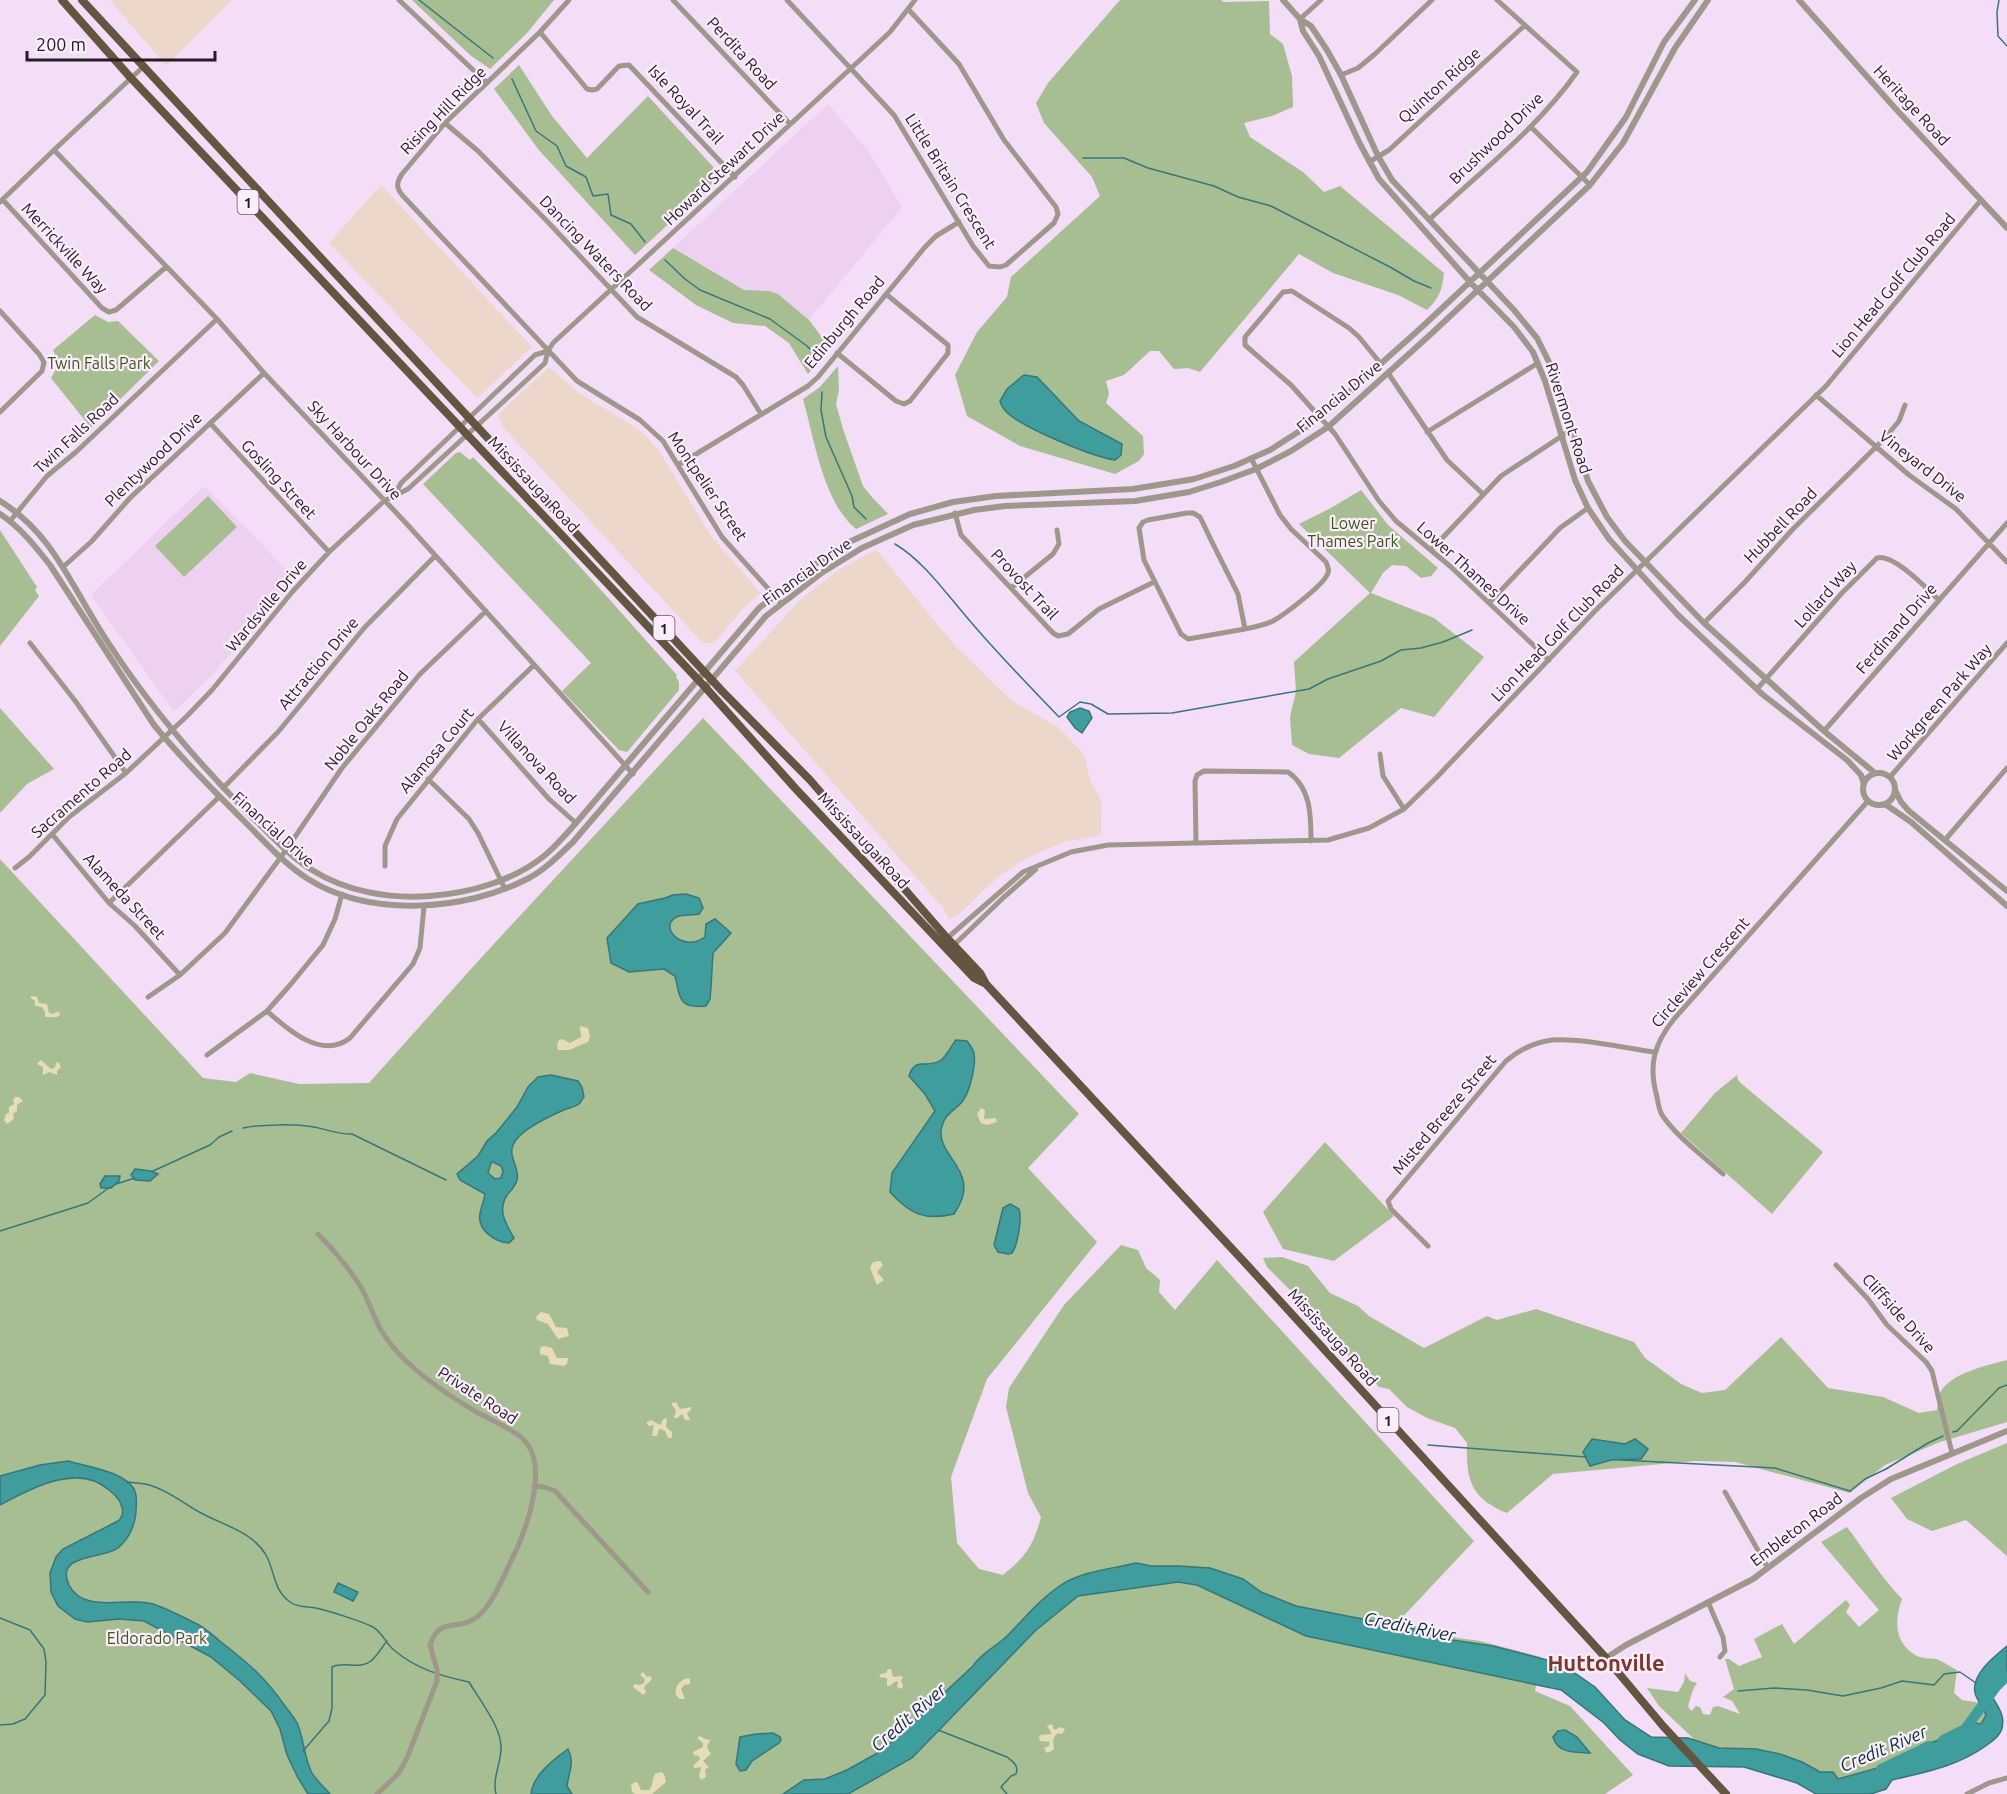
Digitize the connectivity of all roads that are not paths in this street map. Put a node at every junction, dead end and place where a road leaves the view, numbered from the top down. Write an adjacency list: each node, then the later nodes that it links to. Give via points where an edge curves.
1 (62, 0): 22 (main road, Mississauga Road / 1)
2 (82, 0): 19 (main road, Mississauga Road / 1)
3 (399, 0): 23 (street)
4 (569, 0): 18 (street, Rising Hill Ridge)
5 (673, 0): 25 (street, Perdita Road)
6 (787, 0): 20 (street)
7 (915, 0): 15 (street, Howard Stewart Drive)
8 (1283, 0): 16 (street, Rivermont Road)
9 (1320, 0): 16 (street)
10 (1432, 0): 21 (street, via 1375,54)
11 (1497, 0): 17 (street, Brushwood Drive)
12 (1695, 0): 31 (street, Financial Drive, via 1664,42 1626,117)
13 (1708, 0): 32 (street, Financial Drive, via 1675,48 1623,143)
14 (1799, 0): 33 (street, Heritage Road)
15 (908, 9): 20 (street, Howard Stewart Drive); 36 (street, Little Britain Crescent, via 959,64 1004,140 1058,214 1054,223 1000,267 989,266 982,259)
16 (1300, 19): 21 (street, Rivermont Road, via 1311,26); 29 (street, Rivermont Road)
17 (1524, 26): 26 (street, Brushwood Drive, via 1577,72); 28 (street, Quinton Ridge)
18 (540, 32): 23 (street, Rising Hill Ridge); 30 (street, Isle Royal Trail, via 587,89 597,89 619,66 629,65)
19 (143, 67): 22 (street); 57 (main road, Mississauga Road / 1)
20 (851, 68): 25 (street, Howard Stewart Drive); 36 (street, Little Britain Crescent, via 894,115)
21 (1341, 75): 28 (street, Rivermont Road)
22 (130, 78): 27 (street); 60 (main road, Mississauga Road / 1)
23 (488, 83): 24 (street, Rising Hill Ridge)
24 (445, 123): 42 (street, Dancing Waters Road, via 478,151); 47 (street, Rising Hill Ridge, via 402,174 398,189)
25 (790, 124): 30 (street, Howard Stewart Drive)
26 (1531, 127): 31 (street); 35 (street, Brushwood Drive)
27 (54, 150): 34 (street); 38 (street, Sky Harbour Drive)
28 (1378, 156): 29 (street, Quinton Ridge); 35 (street, Rivermont Road, via 1392,180)
29 (1369, 162): 41 (street, Rivermont Road, via 1388,190)
30 (735, 177): 42 (street, Howard Stewart Drive)
31 (1582, 178): 32 (street); 39 (street, Financial Drive)
32 (1590, 185): 40 (street, Financial Drive)
33 (1981, 200): 37 (street, Heritage Road); 53 (street, Lion Head Golf Club Road)
34 (1, 201): 38 (street, Merrickville Way, via 109,312)
35 (1430, 219): 39 (street, Rivermont Road)
36 (959, 222): 44 (street, Edinburgh Road, via 925,246)
37 (2007, 228)
38 (166, 267): 46 (street, Sky Harbour Drive)
39 (1480, 272): 40 (street, Rivermont Road); 41 (street, Financial Drive)
40 (1488, 281): 43 (street, Financial Drive); 63 (street, Rivermont Road, via 1532,330 1548,357)
41 (1470, 282): 43 (street, Rivermont Road); 50 (street, Financial Drive)
42 (612, 290): 47 (street, Howard Stewart Drive); 56 (street, Dancing Waters Road, via 645,323 736,377)
43 (1478, 290): 49 (street, Rivermont Road, via 1514,327); 52 (street, Financial Drive)
44 (886, 294): 48 (street, Edinburgh Road); 48 (street, via 948,345 948,353 910,401 896,402)
45 (0, 311): 55 (street, via 44,362 42,370)
46 (217, 319): 51 (street, Sky Harbour Drive); 77 (street, Twin Falls Road, via 47,476)
47 (548, 351): 57 (street, Howard Stewart Drive, via 535,355); 61 (street, Howard Stewart Drive, via 545,363); 69 (street, Montpelier Street, via 577,381 651,428)
48 (837, 353): 56 (street, Edinburgh Road, via 808,386)
49 (1538, 363): 64 (street); 66 (street, Rivermont Road)
50 (1382, 364): 58 (street, Financial Drive); 58 (street, Lower Thames Drive, via 1349,328 1292,291 1283,292 1246,333 1245,345 1291,385)
51 (264, 373): 59 (street, Plentywood Drive); 74 (street, Sky Harbour Drive)
52 (1388, 373): 62 (street, Financial Drive); 64 (street)
53 (1816, 395): 67 (street, Vineyard Drive); 86 (street, Lion Head Golf Club Road)
54 (1905, 405): 67 (street, Hubbell Road, via 1899,421)
55 (0, 412)
56 (762, 414): 69 (street, Edinburgh Road)
57 (470, 417): 60 (street, Howard Stewart Drive); 61 (main road, Mississauga Road / 1)
58 (1320, 418): 62 (street, Lower Thames Drive); 68 (street, Financial Drive)
59 (210, 423): 84 (street, Gosling Street); 88 (street, Plentywood Drive)
60 (459, 426): 65 (main road, Mississauga Road / 1); 72 (street, Wardsville Drive, via 401,483)
61 (478, 426): 65 (street, Howard Stewart Drive); 105 (main road, Mississauga Road / 1)
62 (1328, 427): 70 (street, Financial Drive); 83 (street, Lower Thames Drive, via 1379,501)
63 (1571, 430): 66 (street); 86 (street, Rivermont Road, via 1584,472 1601,507)
64 (1427, 432): 71 (street, via 1447,460)
65 (467, 435): 72 (street, Wardsville Drive, via 408,489); 107 (main road, Mississauga Road / 1)
66 (1561, 437): 71 (street, via 1508,471); 75 (street, Rivermont Road)
67 (1876, 447): 82 (street, Vineyard Drive, via 1956,508); 97 (street, Hubbell Road)
68 (1251, 458): 70 (street); 92 (street, Financial Drive, via 1194,479 1146,488 996,496 935,507 848,543)
69 (678, 465): 92 (street, Montpelier Street, via 722,537)
70 (1257, 469): 78 (street, Financial Drive, via 1205,487 1147,499 1005,506); 98 (street, via 1280,515 1329,568 1322,582 1280,617)
71 (1483, 494): 83 (street)
72 (394, 495): 74 (street, Wardsville Drive)
73 (0, 501): 77 (street, Financial Drive)
74 (384, 501): 84 (street, Wardsville Drive); 85 (street, Sky Harbour Drive)
75 (1588, 508): 89 (street, Rivermont Road); 95 (street, via 1560,528)
76 (0, 513): 79 (street, Financial Drive)
77 (17, 513): 79 (street, Twin Falls Road); 88 (street, Financial Drive, via 43,537)
78 (955, 513): 91 (street, Provost Trail, via 961,535); 94 (street, Financial Drive, via 906,528 862,548)
79 (10, 521): 112 (street, Financial Drive, via 50,565)
80 (2007, 523): 82 (street, Ferdinand Drive)
81 (1057, 530): 91 (street, via 1059,544 1053,554)
82 (1989, 544): 87 (street, Vineyard Drive); 93 (street, Ferdinand Drive)
83 (1431, 550): 95 (street, Lower Thames Drive)
84 (329, 552): 110 (street, Wardsville Drive, via 212,690)
85 (435, 556): 96 (street, Sky Harbour Drive); 122 (street, Attraction Drive, via 364,627 278,732)
86 (1646, 562): 89 (street, Lion Head Golf Club Road); 97 (street, Rivermont Road)
87 (2007, 562)
88 (63, 567): 110 (street, Financial Drive, via 98,626)
89 (1637, 571): 103 (street, Lion Head Golf Club Road); 108 (street, Rivermont Road)
90 (1154, 582): 91 (street, Provost Trail, via 1099,609 1064,637 1053,633); 98 (street, via 1184,638); 98 (street, via 1142,555 1140,524 1197,514 1238,594)
91 (1011, 588)
92 (774, 595): 94 (street, Montpelier Street); 105 (street, Financial Drive, via 759,608)
93 (1939, 600): 106 (street, Lollard Way, via 1889,558 1876,558); 111 (street, Ferdinand Drive)
94 (781, 603): 105 (street, Financial Drive)
95 (1488, 603): 103 (street, Lower Thames Drive)
96 (486, 611): 104 (street, Sky Harbour Drive); 133 (street, Noble Oaks Road, via 420,674 342,768)
97 (1704, 623): 106 (street, Rivermont Road)
98 (1245, 629)
99 (30, 643): 116 (street)
100 (2007, 644): 101 (street, Workgreen Park Way)
101 (2002, 650): 102 (street); 119 (street, Workgreen Park Way)
102 (2007, 655)
103 (1549, 660): 127 (street, Lion Head Golf Club Road)
104 (533, 666): 109 (street, Alamosa Court); 114 (street, Sky Harbour Drive)
105 (708, 676): 107 (street, Financial Drive); 146 (main road, Mississauga Road / 1, via 810,780)
106 (1766, 679): 108 (street, Lollard Way); 111 (street, Rivermont Road)
107 (702, 683): 114 (street, Financial Drive); 117 (street, Financial Drive); 146 (main road, Mississauga Road / 1, via 795,789)
108 (1757, 689): 121 (street, Rivermont Road, via 1846,760)
109 (478, 719): 120 (street, Alamosa Court); 128 (street, Villanova Road, via 549,799)
110 (172, 730): 112 (street, Wardsville Drive); 122 (street, Financial Drive)
111 (1824, 731): 118 (street, Rivermont Road)
112 (164, 737): 116 (street, Sacramento Road); 124 (street, Financial Drive)
113 (1380, 754): 127 (street, via 1383,776)
114 (625, 765): 117 (street, Sky Harbour Drive); 128 (street, Financial Drive)
115 (2007, 768): 130 (street)
116 (126, 773): 129 (street, Sacramento Road)
117 (633, 774): 139 (street, Financial Drive, via 557,857 530,878)
118 (1875, 774): 119 (street); 121 (street)
119 (1890, 777): 123 (street)
120 (428, 779): 135 (street, Alamosa Court, via 390,832); 138 (street, via 469,819)
121 (1864, 784): 125 (street)
122 (223, 788): 133 (street, Financial Drive)
123 (1895, 790): 126 (street); 130 (street, via 1909,811)
124 (219, 797): 134 (street, Financial Drive); 143 (street)
125 (1868, 801): 126 (street); 151 (street, Circleview Crescent, via 1674,1018)
126 (1885, 804): 142 (street, via 1911,822)
127 (1404, 809): 131 (street, Lion Head Golf Club Road, via 1361,832)
128 (576, 823): 138 (street, Financial Drive, via 544,855)
129 (52, 834): 137 (street, Sacramento Road); 143 (street, Alameda Street)
130 (1945, 840): 140 (street)
131 (1311, 841): 132 (street, Lion Head Golf Club Road); 132 (street, via 1306,795 1302,784 1288,771 1204,771 1195,781)
132 (1196, 843): 136 (street, Lion Head Golf Club Road, via 1097,846)
133 (286, 850): 134 (street, Noble Oaks Road); 138 (street, Financial Drive, via 335,882 381,895 442,895)
134 (281, 857): 141 (street, Financial Drive, via 310,880); 148 (street, Noble Oaks Road, via 225,933)
135 (385, 866)
136 (1040, 866): 146 (street, Lion Head Golf Club Road, via 1014,878); 147 (street, Lion Head Golf Club Road)
137 (15, 868)
138 (500, 880): 139 (street)
139 (505, 889): 144 (street, Financial Drive, via 469,900)
140 (2007, 891): 142 (street)
141 (342, 894): 144 (street, Financial Drive, via 393,905); 150 (street, via 323,945)
142 (1995, 897): 145 (street)
143 (109, 903): 148 (street, Alameda Street)
144 (423, 906): 150 (street, via 420,948 413,964 343,1044 327,1047 297,1036)
145 (2007, 906)
146 (944, 941): 147 (main road, Mississauga Road / 1)
147 (951, 948): 165 (main road, Mississauga Road / 1, via 980,973)
148 (180, 975): 149 (street, Noble Oaks Road)
149 (148, 997)
150 (267, 1011): 152 (street)
151 (1654, 1052): 153 (street, Circleview Crescent, via 1653,1082 1661,1112); 155 (street, Misted Breeze Street, via 1550,1040 1506,1061 1389,1201 1391,1209)
152 (207, 1055)
153 (1723, 1174)
154 (318, 1234): 159 (street, Private Road, via 364,1294 384,1335 413,1367 474,1411 522,1438 536,1466)
155 (1428, 1246)
156 (1836, 1265): 158 (street, Cliffside Drive, via 1932,1371)
157 (2007, 1431): 158 (street, Embleton Road)
158 (1952, 1453): 161 (street, Embleton Road, via 1891,1479 1860,1498)
159 (534, 1486): 162 (street, via 555,1491); 167 (street, Private Road, via 527,1521 496,1591 479,1616 444,1625 435,1633 430,1645 437,1681 407,1758 398,1774)
160 (1725, 1492): 161 (street)
161 (1768, 1568): 163 (street, Embleton Road)
162 (648, 1592)
163 (1708, 1602): 164 (street, via 1723,1637 1725,1651); 165 (street, Embleton Road)
164 (1720, 1657)
165 (1606, 1658): 168 (main road, Mississauga Road / 1)
166 (2007, 1778): 169 (street)
167 (377, 1794)
168 (1726, 1794)
169 (1967, 1794)

